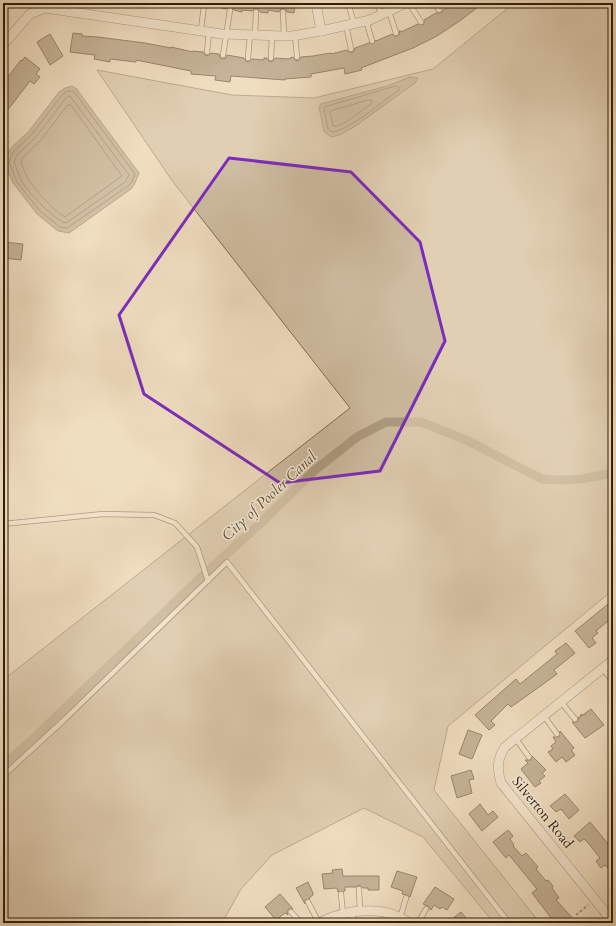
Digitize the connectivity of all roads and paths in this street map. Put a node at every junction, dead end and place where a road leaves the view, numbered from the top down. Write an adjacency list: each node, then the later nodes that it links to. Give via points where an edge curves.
1 (316, 3): 16 (street)
2 (348, 3): 14 (lane)
3 (377, 3): 11 (lane)
4 (407, 3): 11 (street); 13 (lane)
5 (434, 3): 8 (lane)
6 (204, 5): 15 (lane)
7 (230, 10): 18 (lane)
8 (439, 10)
9 (256, 12): 19 (lane)
10 (282, 12): 21 (lane)
11 (385, 13): 12 (street); 17 (lane)
12 (366, 20): 14 (street); 23 (lane)
13 (421, 22)
14 (350, 24): 16 (street); 25 (lane)
15 (205, 31): 18 (street); 24 (street, via 44,8 30,14); 26 (lane)
16 (321, 31): 22 (street)
17 (396, 33)
18 (226, 34): 19 (street); 27 (lane)
19 (253, 35): 20 (street); 29 (lane)
20 (272, 36): 21 (street); 30 (lane)
21 (284, 36): 22 (street)
22 (295, 36): 28 (lane)
23 (372, 41)
24 (3, 45)
25 (351, 49)
26 (207, 52)
27 (223, 54)
28 (297, 57)
29 (248, 58)
30 (272, 58)
31 (3, 524): 32 (lane, via 103,514 154,515 175,523 197,547)
32 (208, 581): 42 (lane); 60 (lane, via 227,562)
33 (613, 660): 34 (street, Silverton Road)
34 (603, 669): 35 (lane); 36 (street, Silverton Road)
35 (613, 682)
36 (562, 702): 37 (street, Silverton Road); 38 (lane)
37 (544, 716): 39 (lane); 40 (street, Silverton Road)
38 (575, 719)
39 (557, 734)
40 (516, 739): 41 (lane); 46 (street, Silverton Road, via 505,747 500,755 498,773 501,783)
41 (529, 757)
42 (3, 776)
43 (360, 889): 49 (lane)
44 (341, 894): 51 (lane)
45 (406, 898): 53 (lane)
46 (595, 899): 52 (path); 54 (street, Silverton Road)
47 (308, 902): 56 (lane)
48 (426, 909): 59 (lane)
49 (356, 911): 51 (street); 53 (street, via 386,912); 57 (lane)
50 (291, 912): 55 (lane)
51 (343, 914): 56 (street)
52 (576, 915)
53 (398, 919): 58 (street)
54 (613, 922)
55 (301, 923)
56 (319, 923)
57 (354, 923)
58 (410, 923)
59 (418, 923)
60 (510, 923)

